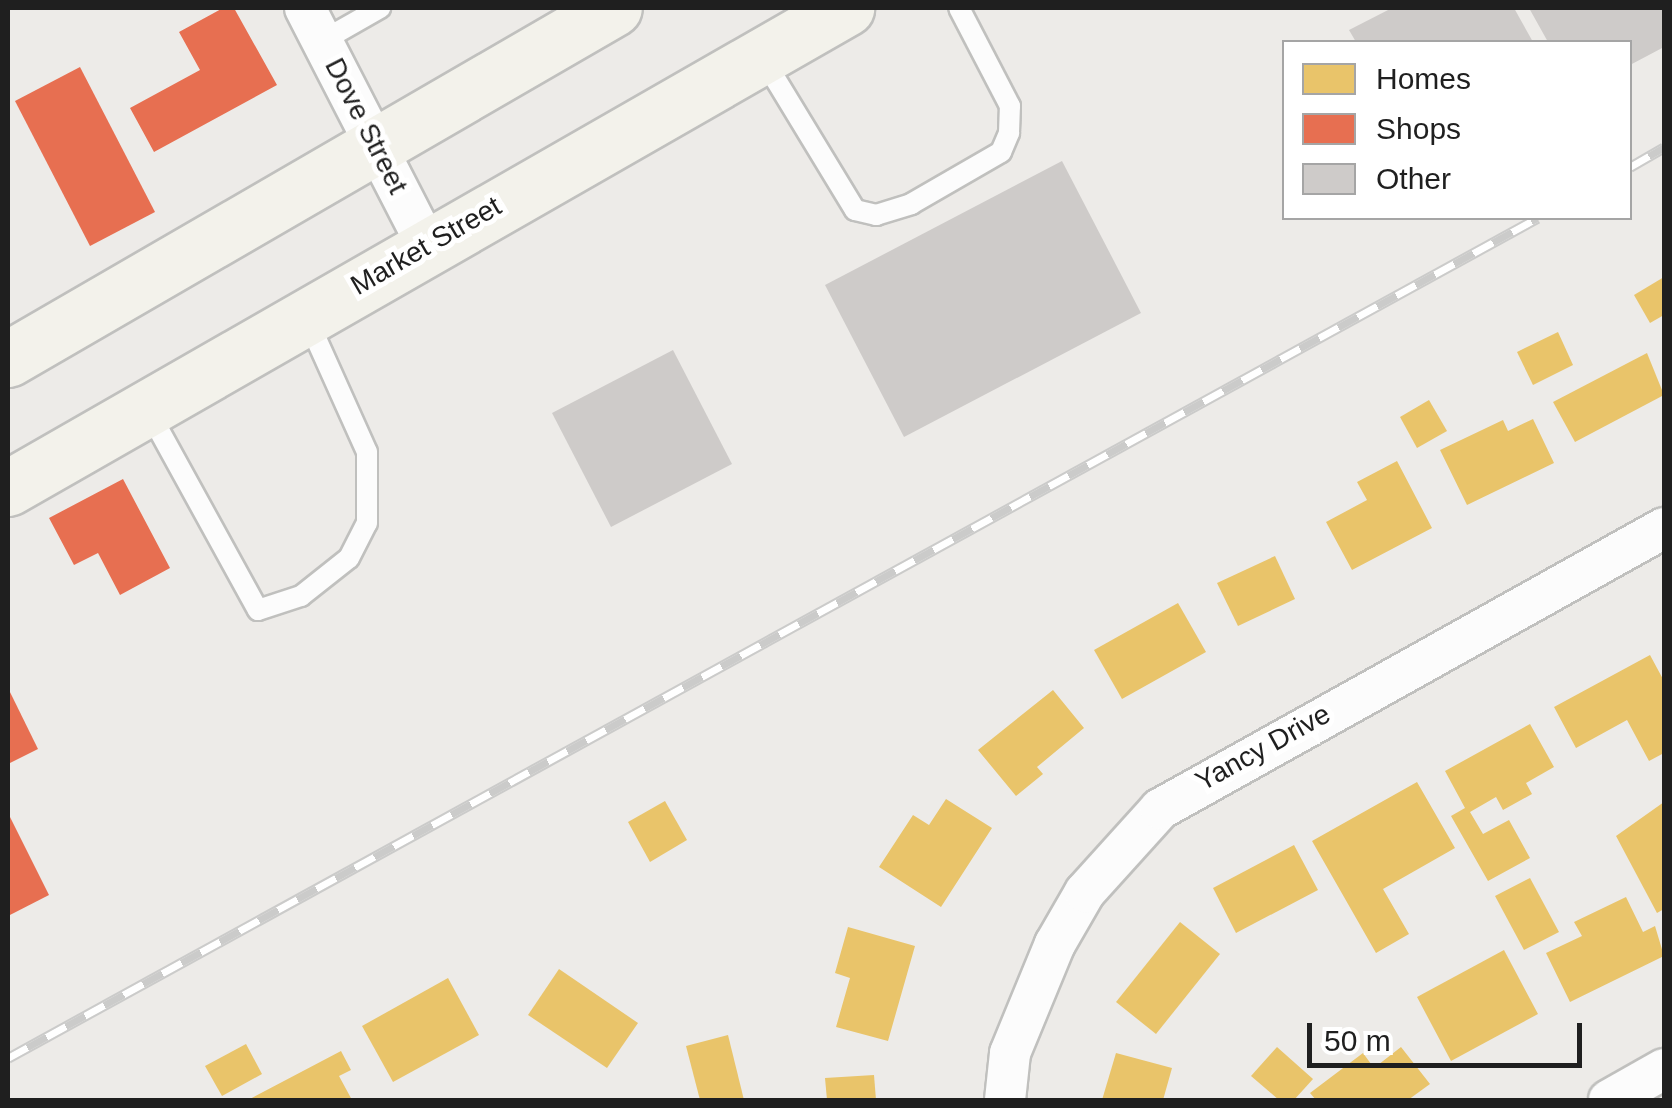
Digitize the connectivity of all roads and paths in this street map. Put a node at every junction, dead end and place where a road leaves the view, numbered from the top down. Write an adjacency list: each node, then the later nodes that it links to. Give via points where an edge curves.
1 (380, 8): 5 (lane)
2 (614, 8): 7 (main road)
3 (846, 8): 6 (main road, Market Street)
4 (959, 8): 6 (lane, via 1010,106 1001,152 911,204 876,215 855,210)
5 (313, 24): 7 (street, Dove Street)
6 (761, 56): 8 (main road, Market Street)
7 (376, 145): 8 (street, Dove Street); 10 (main road)
8 (427, 245): 9 (main road, Market Street)
9 (305, 314): 11 (main road, Market Street); 11 (lane, via 367,452 366,523 349,558 300,596 258,610)
10 (8, 359)
11 (148, 410): 12 (main road, Market Street)
12 (8, 488)
13 (1664, 528): 15 (street, Yancy Drive, via 1160,809 1096,877 1055,944 1010,1053)
14 (1664, 1069): 16 (street)
15 (1006, 1100)
16 (1609, 1100)

